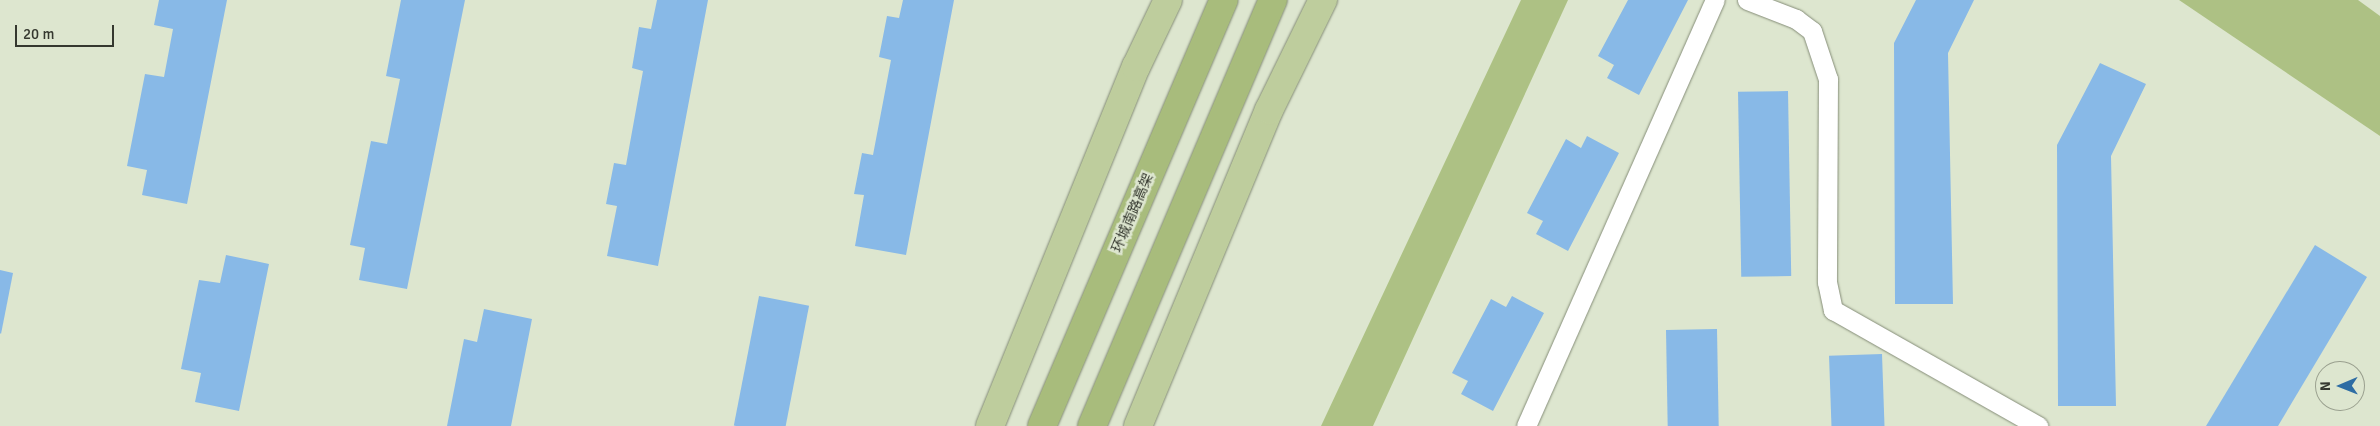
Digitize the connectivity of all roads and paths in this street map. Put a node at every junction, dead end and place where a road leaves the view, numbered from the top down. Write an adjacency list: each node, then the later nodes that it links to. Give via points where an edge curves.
1 (1168, 0): 7 (main road, via 1136,67)
2 (1224, 0): 8 (highway, 环城南路高架)
3 (1273, 0): 9 (highway)
4 (1323, 0): 10 (main road, via 1269,110)
5 (1715, 0): 11 (lane)
6 (1746, 0): 12 (lane, via 1796,19 1812,31 1828,79 1827,282 1834,310)
7 (990, 426)
8 (1042, 426)
9 (1092, 426)
10 (1138, 426)
11 (1526, 426)
12 (2038, 426)

